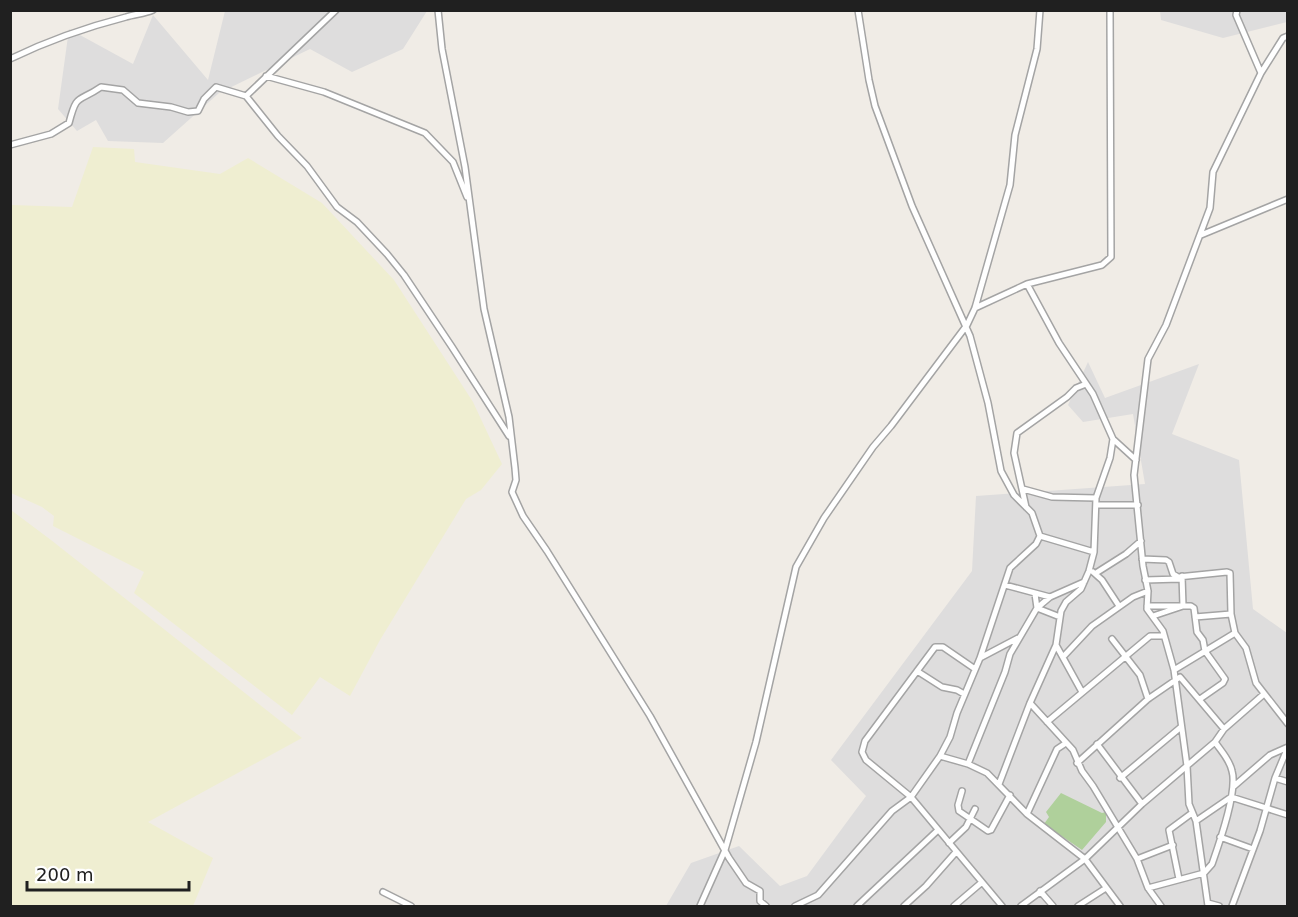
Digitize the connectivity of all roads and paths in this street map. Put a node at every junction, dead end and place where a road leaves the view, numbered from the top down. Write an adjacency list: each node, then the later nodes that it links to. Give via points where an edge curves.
1 (153, 10): 9 (street, via 38,46)
2 (336, 10): 11 (street)
3 (438, 10): 15 (street)
4 (858, 10): 19 (street, via 875,106 912,206)
5 (1041, 10): 18 (street, via 1037,49 1015,135 1010,185)
6 (1110, 10): 17 (street, via 1111,257 1102,265)
7 (1237, 10): 10 (street)
8 (1287, 36): 10 (street)
9 (10, 59)
10 (1261, 73): 16 (street, via 1213,172 1210,208)
11 (266, 76): 12 (street); 15 (street, via 324,92 425,133 453,162)
12 (246, 96): 13 (street, via 216,87 198,111 188,112 138,103 123,90 101,87 74,103 69,123 51,134); 21 (street, via 337,207 357,222 404,275)
13 (10, 145)
14 (1287, 199): 16 (street)
15 (470, 206): 21 (street, via 484,309 509,417)
16 (1201, 235): 23 (street, via 1166,325 1148,359)
17 (1028, 284): 18 (street); 20 (street)
18 (975, 308): 19 (street)
19 (967, 325): 28 (street, via 1001,471 1008,488); 104 (street, via 873,447 796,567 756,742)
20 (1086, 384): 22 (street); 24 (street, via 1017,433 1014,453)
21 (510, 438): 104 (street, via 515,474 512,492 523,516 650,716)
22 (1113, 439): 23 (street); 25 (street)
23 (1136, 460): 27 (street)
24 (1023, 489): 25 (street, via 1052,497); 28 (street)
25 (1096, 498): 26 (street)
26 (1096, 505): 27 (street); 31 (street)
27 (1138, 506): 30 (street)
28 (1026, 509): 29 (street, via 1032,513)
29 (1040, 536): 31 (street); 38 (street, via 1010,568)
30 (1141, 541): 32 (street); 34 (street)
31 (1094, 552): 33 (street)
32 (1142, 559): 35 (street, via 1166,560 1174,575); 36 (street)
33 (1089, 569): 34 (street); 37 (street)
34 (1096, 573): 42 (street)
35 (1182, 578): 36 (street); 44 (street); 46 (street, via 1228,572)
36 (1145, 580): 39 (street)
37 (1084, 582): 41 (street); 49 (street, via 1066,602)
38 (1005, 585): 40 (street); 58 (street)
39 (1148, 591): 42 (street); 43 (street)
40 (1035, 594): 41 (street); 45 (street)
41 (1050, 597): 45 (street)
42 (1119, 606): 57 (street, via 1092,626)
43 (1147, 606): 44 (street); 47 (street)
44 (1184, 606): 47 (street); 48 (street, via 1194,608)
45 (1037, 608): 49 (street); 52 (street)
46 (1232, 614): 48 (street); 50 (street)
47 (1153, 616): 51 (street)
48 (1195, 616): 55 (street)
49 (1060, 617): 54 (street)
50 (1235, 633): 55 (street); 65 (street, via 1246,648 1254,679)
51 (1164, 636): 56 (street, via 1150,636); 60 (street)
52 (1018, 638): 58 (street); 79 (street)
53 (1112, 639): 56 (street)
54 (1056, 645): 57 (street); 68 (street)
55 (1205, 651): 60 (street); 67 (street, via 1225,679)
56 (1126, 656): 63 (street); 66 (street, via 1140,675)
57 (1063, 657): 63 (street)
58 (980, 658): 59 (street)
59 (975, 669): 61 (street, via 939,646); 64 (street)
60 (1174, 670): 62 (street)
61 (917, 671): 64 (street, via 942,687); 88 (street, via 862,748 866,760)
62 (1174, 680): 66 (street); 67 (street, via 1179,677); 71 (street)
63 (1082, 692): 69 (street)
64 (964, 694): 77 (street)
65 (1264, 694): 70 (street); 72 (street)
66 (1148, 699): 75 (street)
67 (1200, 699): 72 (street)
68 (1030, 703): 69 (street); 84 (street)
69 (1047, 722): 74 (street)
70 (1287, 724)
71 (1181, 727): 80 (street); 81 (street)
72 (1224, 729): 73 (street)
73 (1215, 742): 80 (street); 85 (street, via 1232,770)
74 (1066, 743): 78 (street); 94 (street, via 1056,749)
75 (1096, 744): 78 (street); 81 (street)
76 (1287, 747): 82 (street); 85 (street, via 1270,755)
77 (940, 756): 79 (street); 88 (street)
78 (1077, 763): 98 (street)
79 (968, 764): 84 (street)
80 (1187, 766): 90 (street); 93 (street)
81 (1120, 778): 90 (street)
82 (1275, 778): 83 (street); 91 (street)
83 (1287, 782)
84 (999, 784): 87 (street)
85 (1233, 787): 89 (street)
86 (962, 791): 96 (street, via 958,810)
87 (1010, 795): 94 (street); 96 (street, via 990,831)
88 (911, 797): 99 (street); 121 (street, via 892,811 818,895)
89 (1231, 797): 91 (street); 97 (street); 100 (street)
90 (1142, 804): 98 (street)
91 (1265, 808): 95 (street); 103 (street)
92 (975, 809): 96 (street)
93 (1192, 813): 97 (street); 102 (street, via 1170,827)
94 (1027, 814): 106 (street)
95 (1287, 815)
96 (970, 820): 101 (street)
97 (1196, 821): 108 (street)
98 (1118, 828): 106 (street); 107 (street)
99 (938, 830): 101 (street); 122 (street)
100 (1220, 837): 103 (street); 108 (street, via 1212,864)
101 (949, 843): 105 (street)
102 (1173, 845): 107 (street); 109 (street)
103 (1253, 849): 133 (street)
104 (724, 850): 116 (street, via 746,883 760,891); 119 (street)
105 (956, 852): 110 (street); 123 (street)
106 (1085, 859): 111 (street); 113 (street)
107 (1137, 859): 112 (street)
108 (1204, 873): 109 (street); 117 (street)
109 (1179, 879): 112 (street)
110 (981, 883): 124 (street); 125 (street)
111 (1107, 888): 128 (street); 129 (street)
112 (1148, 888): 115 (street)
113 (1040, 891): 126 (street); 127 (street)
114 (383, 892): 118 (street)
115 (1155, 898): 130 (street); 131 (street)
116 (759, 904): 120 (street)
117 (1208, 904): 132 (street)
118 (411, 906)
119 (700, 906)
120 (766, 906)
121 (795, 906)
122 (857, 906)
123 (904, 906)
124 (954, 906)
125 (1002, 906)
126 (1021, 906)
127 (1053, 906)
128 (1078, 906)
129 (1120, 906)
130 (1153, 906)
131 (1161, 906)
132 (1219, 906)
133 (1232, 906)

